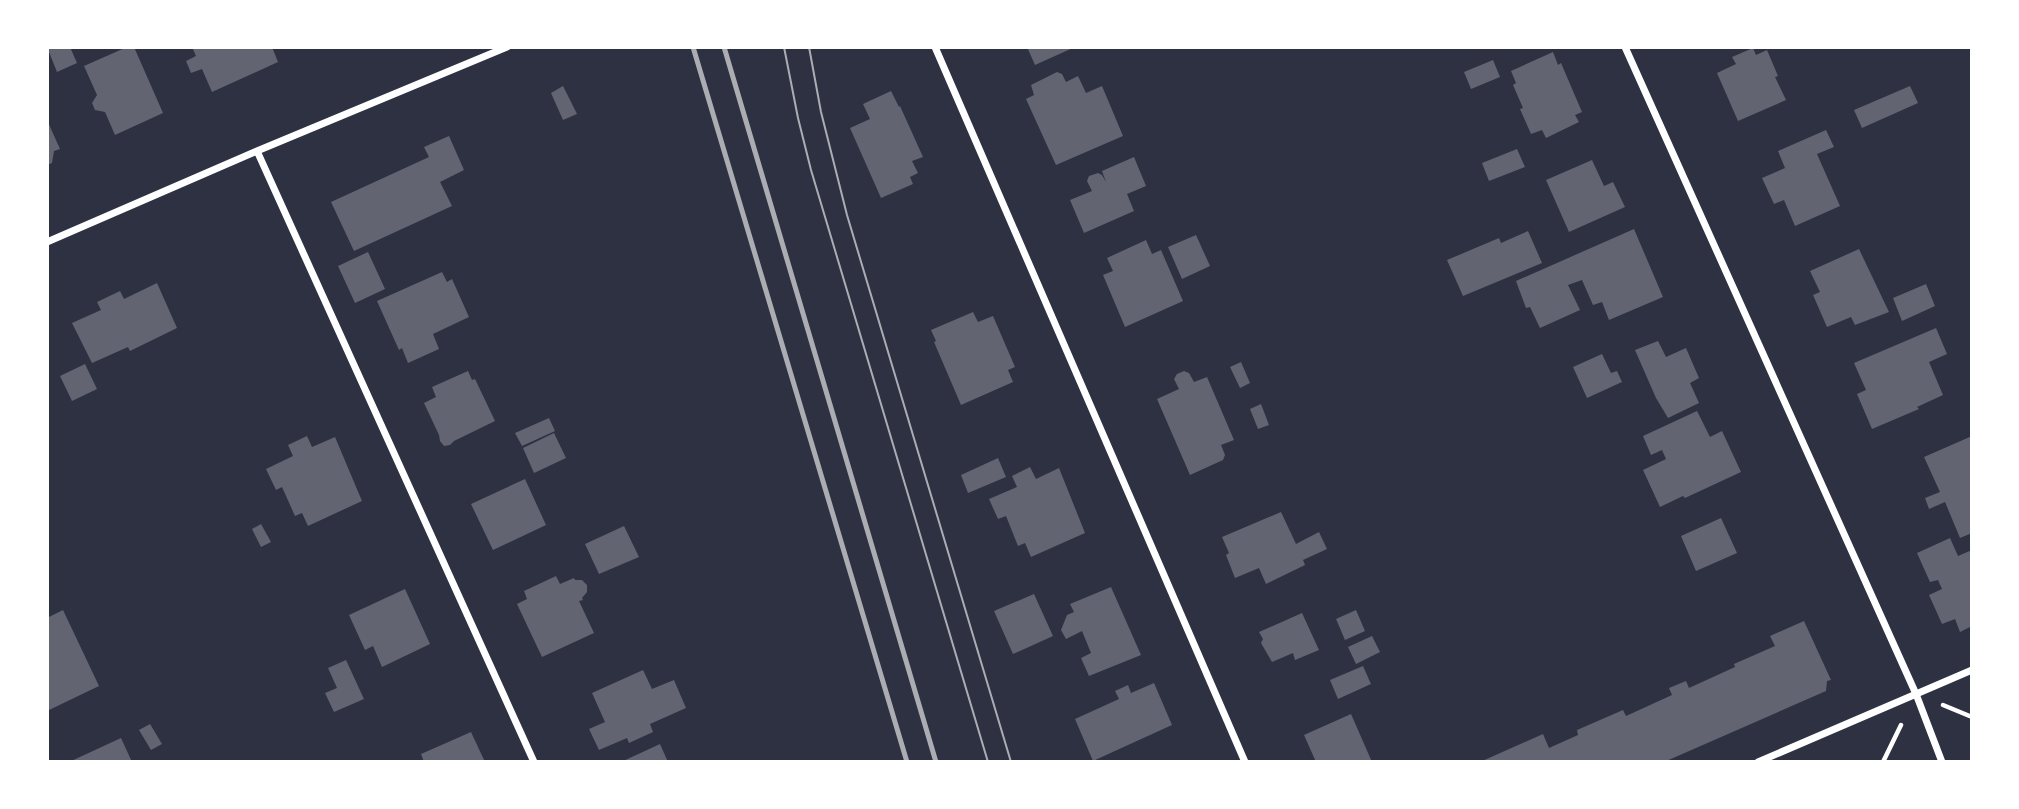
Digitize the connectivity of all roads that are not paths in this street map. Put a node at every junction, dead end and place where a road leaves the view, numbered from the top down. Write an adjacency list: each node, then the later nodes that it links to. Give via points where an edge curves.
1 (507, 47): 4 (street)
2 (935, 47): 9 (street)
3 (1625, 47): 7 (street)
4 (257, 151): 5 (street); 8 (street)
5 (47, 242)
6 (1972, 670): 7 (street)
7 (1916, 694): 10 (street); 11 (street)
8 (534, 762)
9 (1245, 762)
10 (1758, 762)
11 (1942, 762)

